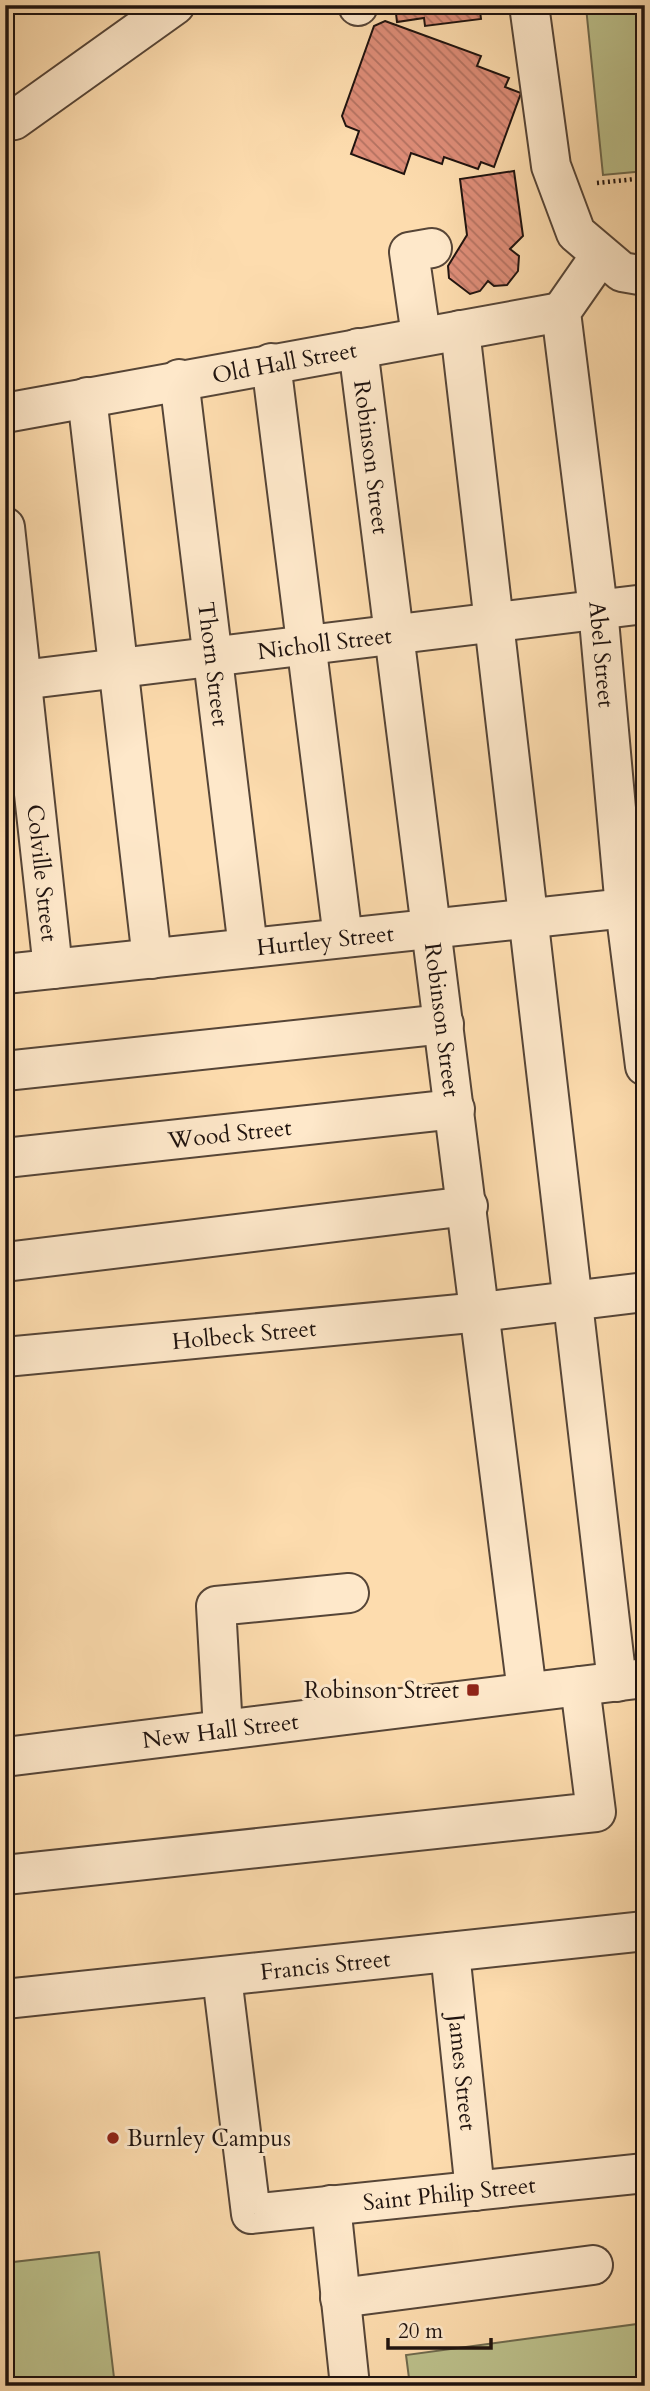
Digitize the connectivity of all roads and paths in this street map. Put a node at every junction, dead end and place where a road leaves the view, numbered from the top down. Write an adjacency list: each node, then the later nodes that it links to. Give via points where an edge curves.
1 (175, 5): 3 (street)
2 (529, 5): 5 (street, via 551,166)
3 (10, 118)
4 (645, 178): 5 (path)
5 (559, 187): 7 (street, via 576,233)
6 (432, 248): 11 (street, via 409,252)
7 (600, 256): 8 (street, via 622,272); 9 (street)
8 (645, 276)
9 (561, 312): 10 (street, Old Hall Street); 19 (street, Abel Street)
10 (460, 330): 11 (street, Old Hall Street); 20 (street)
11 (421, 336): 12 (street, Old Hall Street)
12 (358, 348): 13 (street, Old Hall Street); 21 (street, Robinson Street)
13 (271, 363): 14 (street, Old Hall Street); 22 (street)
14 (179, 379): 15 (street, Old Hall Street); 23 (street, Thorn Street)
15 (87, 397): 16 (street, Old Hall Street); 24 (street)
16 (5, 413)
17 (5, 527): 25 (street, Colville Street)
18 (645, 604): 19 (street, Nicholl Street)
19 (598, 609): 20 (street, Nicholl Street); 26 (street, Abel Street)
20 (494, 623): 21 (street, Nicholl Street); 27 (street)
21 (394, 635): 22 (street, Nicholl Street); 28 (street, Robinson Street)
22 (307, 646): 23 (street, Nicholl Street); 29 (street)
23 (213, 657): 24 (street, Nicholl Street); 30 (street, Thorn Street)
24 (118, 668): 25 (street, Nicholl Street); 31 (street)
25 (13, 681): 32 (street, Colville Street)
26 (635, 907): 27 (street, Hurtley Street); 35 (street, Abel Street)
27 (528, 918): 28 (street, Hurtley Street); 42 (street)
28 (431, 929): 29 (street, Hurtley Street); 34 (street, Robinson Street)
29 (342, 938): 30 (street, Hurtley Street)
30 (248, 948): 31 (street, Hurtley Street)
31 (152, 958): 32 (street, Hurtley Street)
32 (53, 969): 33 (street, Hurtley Street)
33 (5, 974)
34 (444, 1024): 36 (street); 37 (street, Robinson Street)
35 (645, 1066)
36 (5, 1071)
37 (455, 1109): 38 (street, Wood Street); 39 (street, Robinson Street)
38 (5, 1158)
39 (468, 1206): 40 (street); 43 (street, Robinson Street)
40 (5, 1262)
41 (645, 1292): 42 (street, Holbeck Street)
42 (573, 1301): 43 (street, Holbeck Street); 46 (street)
43 (481, 1312): 44 (street, Holbeck Street); 47 (street, Robinson Street)
44 (5, 1357)
45 (349, 1593): 48 (street, via 216,1606)
46 (614, 1682): 47 (street, New Hall Street); 50 (street, via 596,1812)
47 (527, 1692): 48 (street, New Hall Street)
48 (223, 1730): 49 (street, New Hall Street)
49 (5, 1756)
50 (5, 1875)
51 (645, 1931): 52 (street, Francis Street)
52 (450, 1952): 53 (street, Francis Street); 56 (street, James Street)
53 (222, 1977): 54 (street, Francis Street); 57 (street, Saint Philip Street, via 251,2214)
54 (5, 1999)
55 (645, 2173): 56 (street, Saint Philip Street)
56 (475, 2191): 57 (street, Saint Philip Street)
57 (331, 2206): 59 (street)
58 (593, 2265): 59 (street)
59 (340, 2298): 60 (street)
60 (349, 2386)

